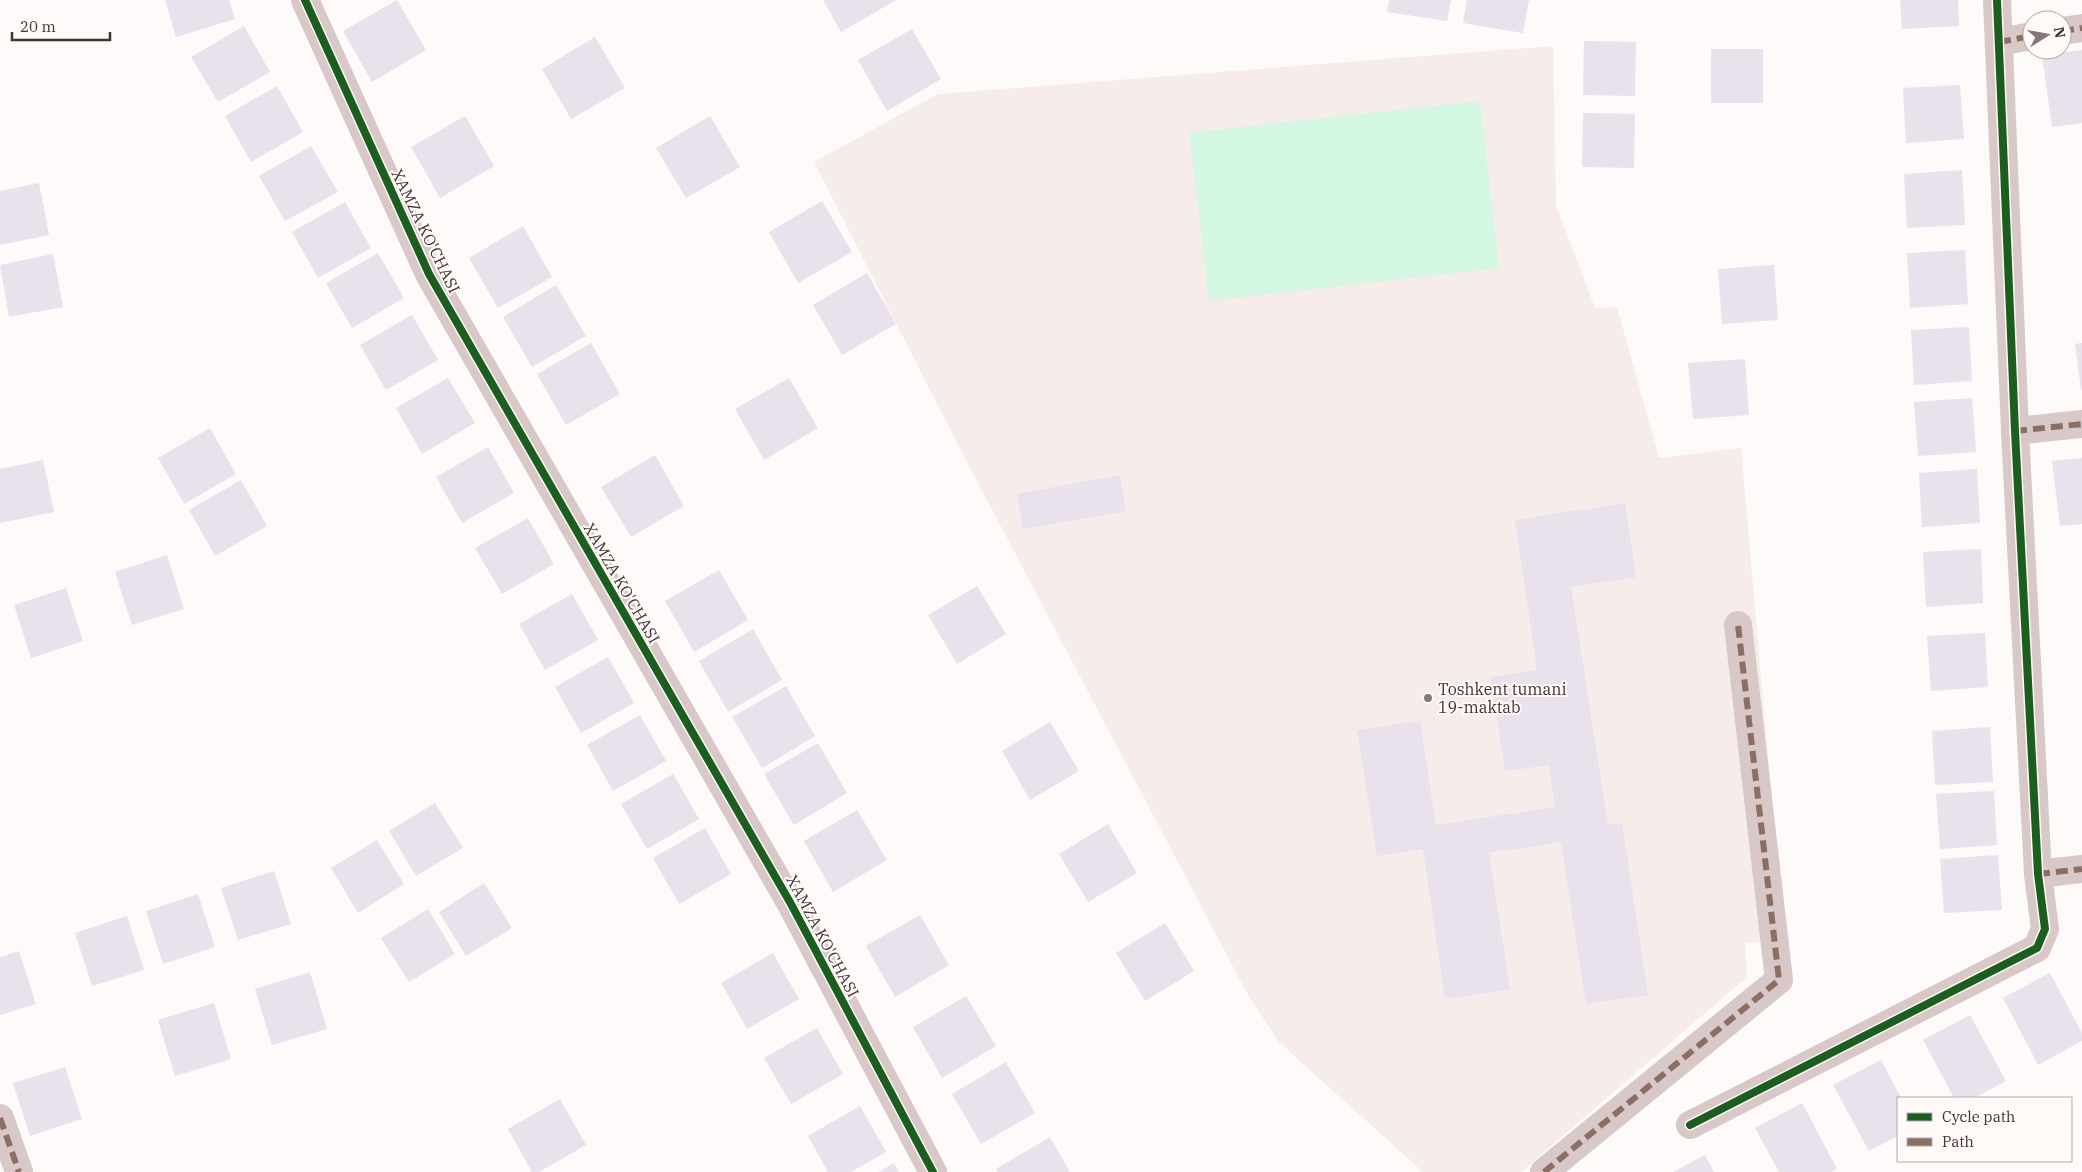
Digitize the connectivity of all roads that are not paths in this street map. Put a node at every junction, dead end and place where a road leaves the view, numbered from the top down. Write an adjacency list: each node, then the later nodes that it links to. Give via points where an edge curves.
1 (305, 0): 13 (street, XAMZA KO'CHASI, via 429,274 791,904)
2 (1997, 0): 4 (street)
3 (2022, 38): 4 (street)
4 (1999, 42): 6 (street)
5 (2082, 424): 6 (street)
6 (2015, 431): 9 (street)
7 (1738, 625): 14 (street, via 1779,980)
8 (2082, 869): 9 (street)
9 (2038, 874): 11 (street, via 2045,929 2037,948)
10 (0, 1118): 12 (street)
11 (1690, 1125)
12 (19, 1172)
13 (934, 1172)
14 (1544, 1172)

